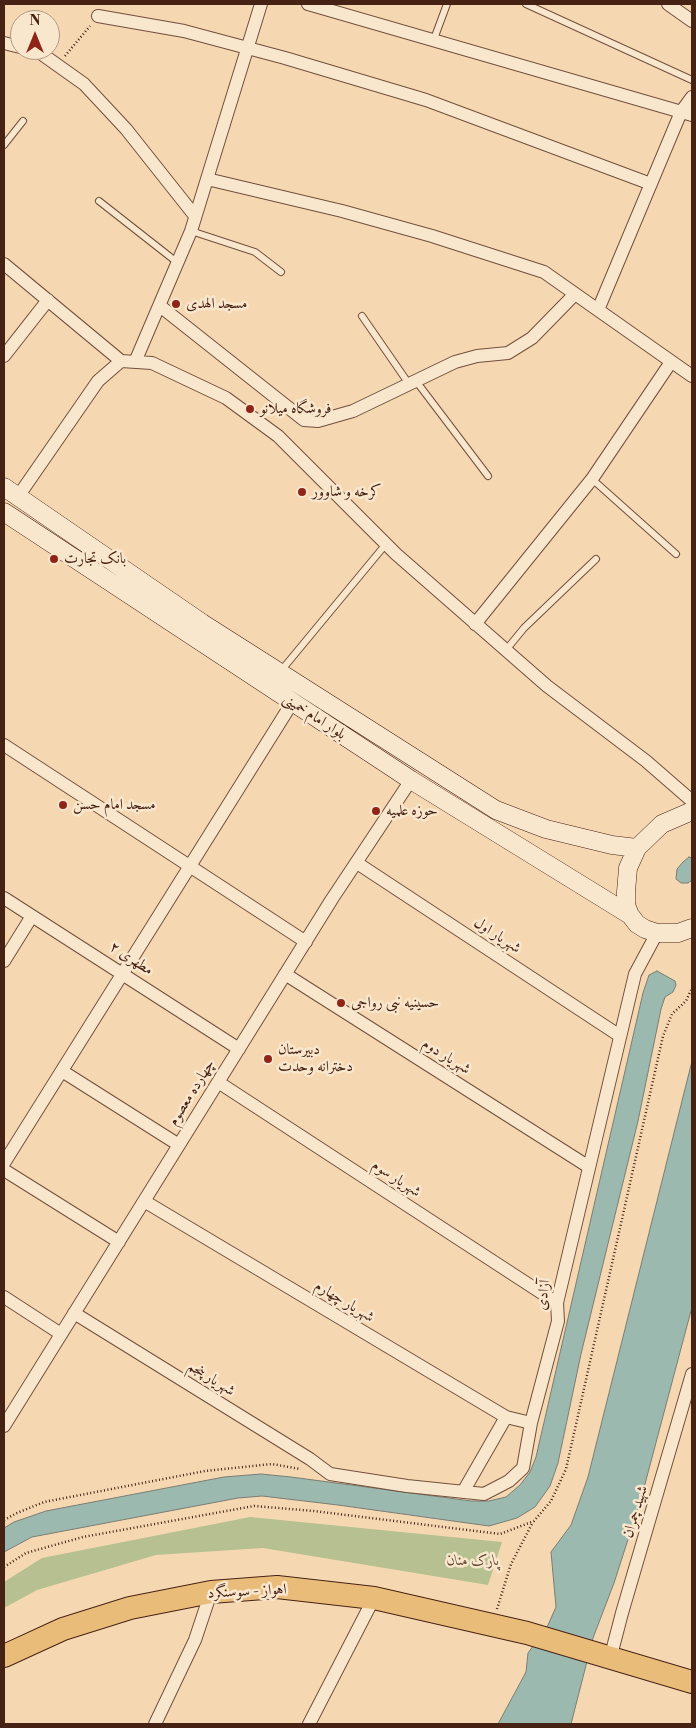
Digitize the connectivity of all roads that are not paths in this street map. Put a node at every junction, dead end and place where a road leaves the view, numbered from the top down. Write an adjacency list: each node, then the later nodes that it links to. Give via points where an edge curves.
1 (261, 4): 12 (street)
2 (308, 4): 6 (street)
3 (447, 4): 10 (lane)
4 (526, 4): 15 (lane)
5 (668, 4): 8 (street)
6 (332, 7): 10 (street)
7 (98, 16): 12 (street, via 184,31)
8 (692, 21)
9 (4, 38): 11 (street)
10 (434, 39): 17 (street)
11 (4, 42): 13 (street)
12 (248, 48): 20 (street); 21 (street, via 426,100)
13 (4, 53)
14 (51, 60): 23 (street, via 84,84 126,129)
15 (692, 80)
16 (692, 97): 17 (street)
17 (686, 114): 21 (street)
18 (23, 121): 19 (lane)
19 (4, 145)
20 (207, 179): 23 (street); 28 (street, via 432,236 544,272)
21 (651, 184): 31 (street)
22 (99, 201): 25 (lane)
23 (195, 216): 24 (street)
24 (191, 231): 25 (street); 27 (lane, via 255,252)
25 (178, 263): 30 (street)
26 (4, 264): 29 (street)
27 (281, 272)
28 (576, 294): 31 (street); 38 (street, via 532,338 508,353 455,362)
29 (48, 300): 33 (street); 34 (street)
30 (160, 306): 35 (street); 38 (street, via 304,420 318,421 352,411)
31 (598, 310): 36 (street)
32 (362, 316): 38 (lane)
33 (4, 356)
34 (121, 361): 35 (street); 41 (street, via 98,381)
35 (136, 362): 43 (street, via 152,363 226,398 278,436)
36 (671, 362): 37 (street); 40 (street)
37 (692, 376)
38 (412, 382): 39 (lane)
39 (488, 476)
40 (592, 479): 44 (lane); 46 (street)
41 (10, 492): 48 (main road, بلوار امام خمینی)
42 (4, 514): 49 (main road, بلوار امام خمینی)
43 (386, 544): 46 (street); 48 (lane)
44 (676, 554)
45 (596, 560): 47 (lane, via 524,628)
46 (475, 624): 47 (street)
47 (506, 650): 52 (street)
48 (279, 672): 54 (main road, بلوار امام خمینی, via 496,810 546,829)
49 (292, 703): 51 (main road, بلوار امام خمینی); 56 (street)
50 (4, 744): 56 (street)
51 (412, 780): 55 (street, چهارده معصوم); 58 (main road, بلوار امام خمینی)
52 (692, 800)
53 (692, 811): 54 (main road, via 662,824)
54 (637, 848): 58 (main road, via 626,881 626,905)
55 (357, 863): 62 (street, چهارده معصوم); 66 (street, شهریار اول)
56 (189, 866): 62 (street); 64 (street)
57 (4, 898): 59 (street, مطهری ۲)
58 (630, 915): 60 (main road, بلوار امام خمینی, via 637,924)
59 (32, 916): 63 (street); 64 (street, مطهری ۲)
60 (656, 933): 61 (main road); 66 (street, آزادی, via 635,974)
61 (688, 934)
62 (306, 942): 65 (street, چهارده معصوم)
63 (4, 961)
64 (122, 973): 67 (street, مطهری ۲); 68 (street)
65 (285, 974): 67 (street, چهارده معصوم); 72 (street, شهریار دوم)
66 (620, 1036): 72 (street, آزادی)
67 (239, 1049): 69 (street, چهارده معصوم)
68 (62, 1070): 70 (street); 71 (street)
69 (218, 1082): 70 (street, چهارده معصوم); 77 (street, شهریار سوم)
70 (179, 1145): 74 (street, چهارده معصوم)
71 (4, 1163)
72 (589, 1167): 77 (street, آزادی)
73 (4, 1170): 75 (street)
74 (144, 1202): 75 (street, چهارده معصوم); 82 (street, شهریار چهارم)
75 (119, 1242): 78 (street, چهارده معصوم)
76 (4, 1297): 79 (street)
77 (557, 1303): 83 (street, آزادی, via 558,1320)
78 (74, 1313): 79 (street, چهارده معصوم); 85 (street, شهریار پنجم)
79 (61, 1334): 84 (street, چهارده معصوم)
80 (692, 1374): 81 (street, شهید چمران)
81 (687, 1414): 90 (street, شهید چمران)
82 (506, 1417): 83 (street, شهریار چهارم); 86 (street)
83 (531, 1423): 86 (street, آزادی, via 523,1468 509,1481 484,1494)
84 (4, 1424)
85 (330, 1474): 86 (street, آزادی)
86 (463, 1492)
87 (211, 1592): 88 (highway, اهواز - سوسنگرد, via 278,1588); 89 (highway, اهواز - سوسنگرد, via 130,1608 63,1629); 92 (street, via 195,1640)
88 (374, 1598): 90 (highway, اهواز - سوسنگرد, via 527,1633); 93 (street)
89 (4, 1656)
90 (606, 1657): 91 (highway, اهواز - سوسنگرد)
91 (692, 1682)
92 (155, 1724)
93 (308, 1724)

